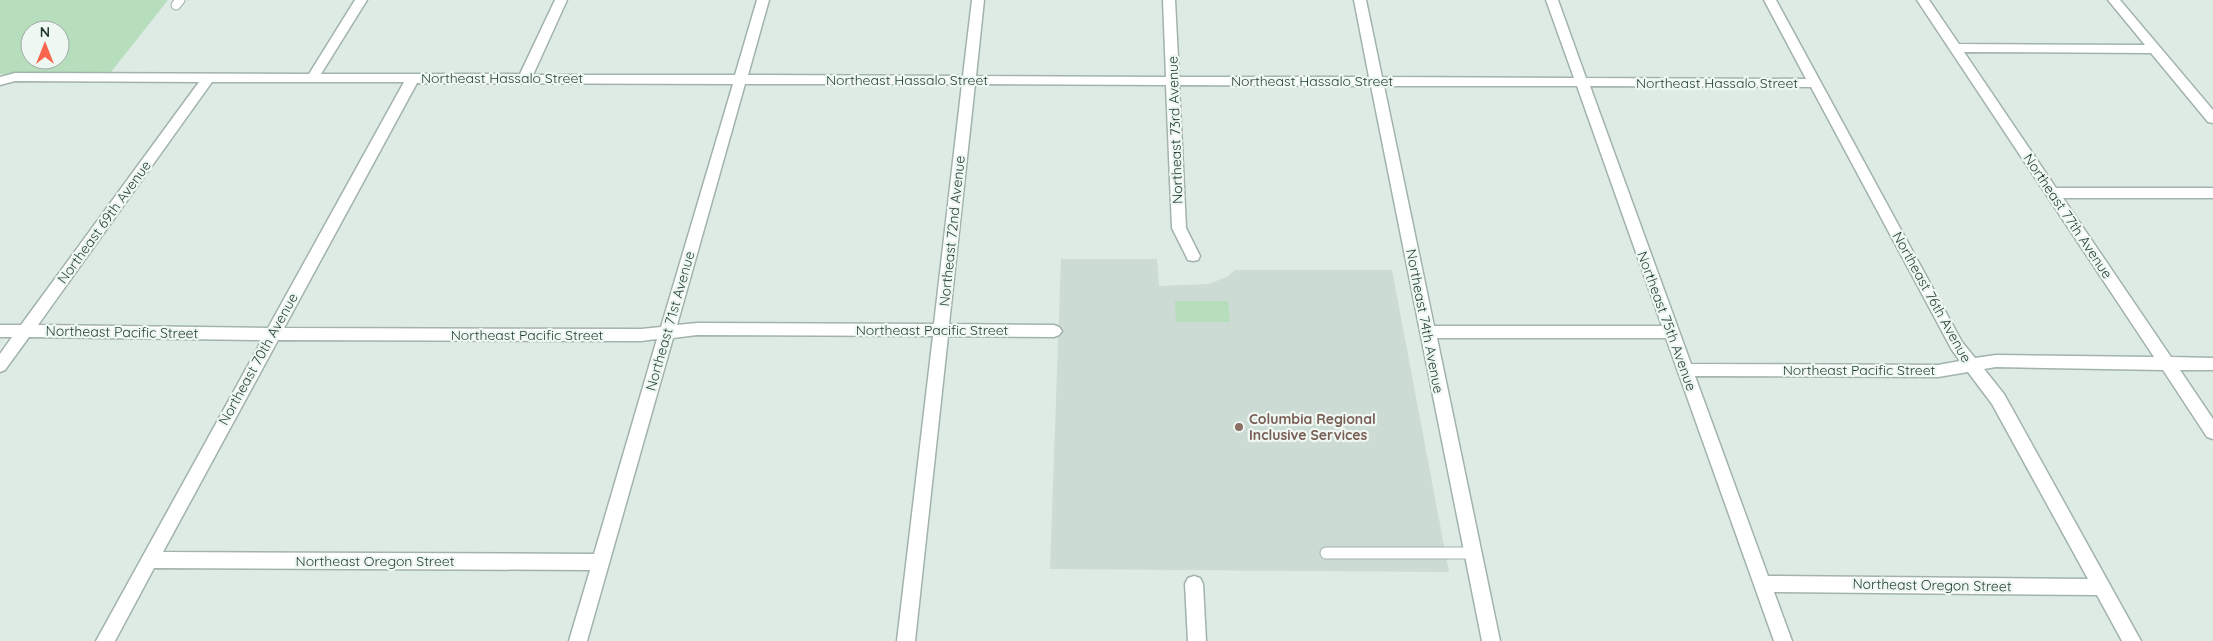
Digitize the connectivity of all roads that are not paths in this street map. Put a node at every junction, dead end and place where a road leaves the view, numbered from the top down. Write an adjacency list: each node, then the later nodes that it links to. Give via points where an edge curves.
1 (361, 0): 14 (street)
2 (561, 0): 16 (street)
3 (763, 0): 17 (street, Northeast 71st Avenue)
4 (978, 0): 18 (street, Northeast 72nd Avenue)
5 (1169, 0): 20 (street, Northeast 73rd Avenue)
6 (1360, 0): 21 (street, Northeast 74th Avenue)
7 (1552, 0): 22 (street, Northeast 75th Avenue)
8 (1770, 0): 23 (street, Northeast 76th Avenue)
9 (1923, 0): 11 (street, Northeast 77th Avenue)
10 (2114, 0): 12 (street)
11 (1956, 48): 12 (street); 25 (street, Northeast 77th Avenue)
12 (2154, 49): 24 (street)
13 (209, 77): 14 (street, Northeast Hassalo Street); 19 (street, Northeast Hassalo Street, via 15,77); 31 (street, Northeast 69th Avenue)
14 (313, 77): 15 (street, Northeast Hassalo Street)
15 (413, 78): 16 (street, Northeast Hassalo Street); 35 (street, Northeast 70th Avenue)
16 (525, 78): 17 (street, Northeast Hassalo Street)
17 (740, 80): 18 (street, Northeast Hassalo Street); 32 (street, Northeast 71st Avenue)
18 (969, 80): 20 (street, Northeast Hassalo Street); 29 (street, Northeast 72nd Avenue)
19 (0, 81)
20 (1173, 81): 21 (street, Northeast Hassalo Street); 27 (street, Northeast 73rd Avenue, via 1179,228)
21 (1377, 81): 22 (street, Northeast Hassalo Street); 33 (street, Northeast 74th Avenue)
22 (1582, 83): 23 (street, Northeast Hassalo Street); 34 (street, Northeast 75th Avenue)
23 (1815, 83): 36 (street, Northeast 76th Avenue)
24 (2212, 116)
25 (2052, 192): 26 (street); 37 (street, Northeast 77th Avenue)
26 (2213, 193)
27 (1193, 256)
28 (0, 330): 31 (street, Northeast Pacific Street)
29 (941, 330): 30 (street, Northeast Pacific Street); 32 (street, Northeast Pacific Street, via 697,329); 51 (street, Northeast 72nd Avenue)
30 (1054, 330)
31 (26, 331): 35 (street, Northeast Pacific Street); 39 (street, Northeast 69th Avenue)
32 (667, 332): 35 (street, Northeast Pacific Street, via 641,335); 45 (street, Northeast 71st Avenue)
33 (1428, 332): 34 (street); 43 (street, Northeast 74th Avenue)
34 (1671, 332): 40 (street, Northeast 75th Avenue)
35 (272, 334): 44 (street, Northeast 70th Avenue)
36 (1970, 364): 37 (street, Northeast Pacific Street, via 1996,361); 40 (street, Northeast Pacific Street, via 1938,371); 48 (street, Northeast 76th Avenue, via 1998,399)
37 (2168, 364): 38 (street, Northeast Pacific Street); 41 (street, Northeast 77th Avenue)
38 (2213, 364)
39 (0, 366)
40 (1685, 370): 47 (street, Northeast 75th Avenue)
41 (2213, 432)
42 (1326, 553): 43 (lane)
43 (1473, 553): 53 (street, Northeast 74th Avenue)
44 (149, 560): 45 (street, Northeast Oregon Street); 49 (street, Northeast 70th Avenue)
45 (601, 562): 50 (street, Northeast 71st Avenue)
46 (1194, 584): 52 (street)
47 (1762, 584): 48 (street, Northeast Oregon Street); 54 (street, Northeast 75th Avenue)
48 (2102, 587): 55 (street, Northeast 76th Avenue)
49 (105, 641)
50 (578, 641)
51 (906, 641)
52 (1197, 641)
53 (1491, 641)
54 (1783, 641)
55 (2132, 641)

